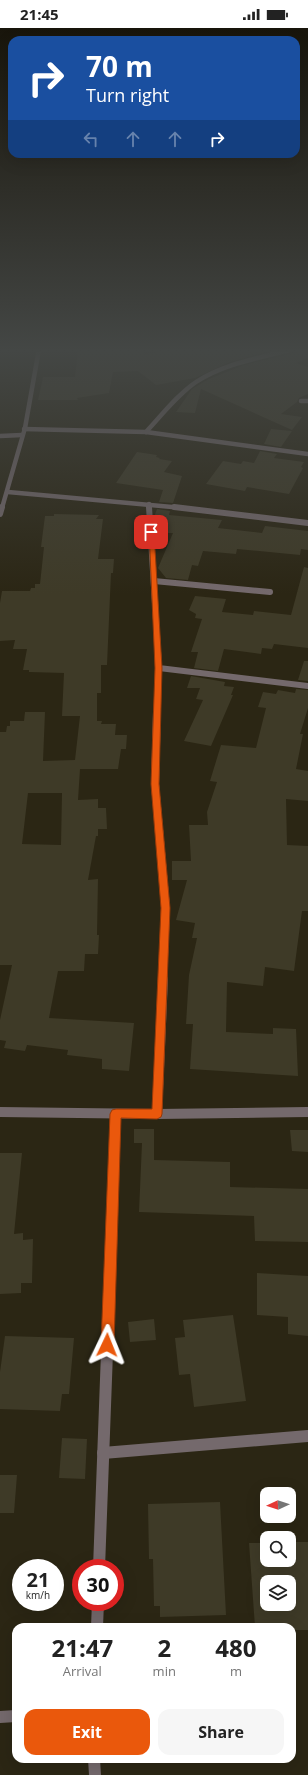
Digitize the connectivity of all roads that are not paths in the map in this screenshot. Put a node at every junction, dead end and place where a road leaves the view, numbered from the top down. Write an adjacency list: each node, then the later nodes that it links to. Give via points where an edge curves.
1 (23, 431): 4 (street)
2 (86, 431): 3 (street)
3 (146, 432): 6 (street)
4 (22, 435): 5 (street); 7 (street)
5 (0, 436)
6 (308, 454)
7 (8, 492): 8 (street); 9 (street)
8 (149, 504): 10 (street); 11 (street)
9 (0, 514)
10 (308, 523)
11 (154, 581): 12 (street); 13 (street)
12 (270, 592)
13 (159, 668): 14 (street); 18 (street, via 155,784 166,908)
14 (308, 686)
15 (0, 1112): 17 (street)
16 (308, 1112): 18 (street)
17 (116, 1114): 18 (street); 20 (street)
18 (157, 1114)
19 (308, 1436): 20 (street)
20 (103, 1453): 21 (street)
21 (99, 1559)
22 (98, 1611): 23 (street)
23 (97, 1623)
24 (12, 1716): 25 (street)
25 (0, 1717)
26 (94, 1763): 27 (street)
27 (94, 1775)

